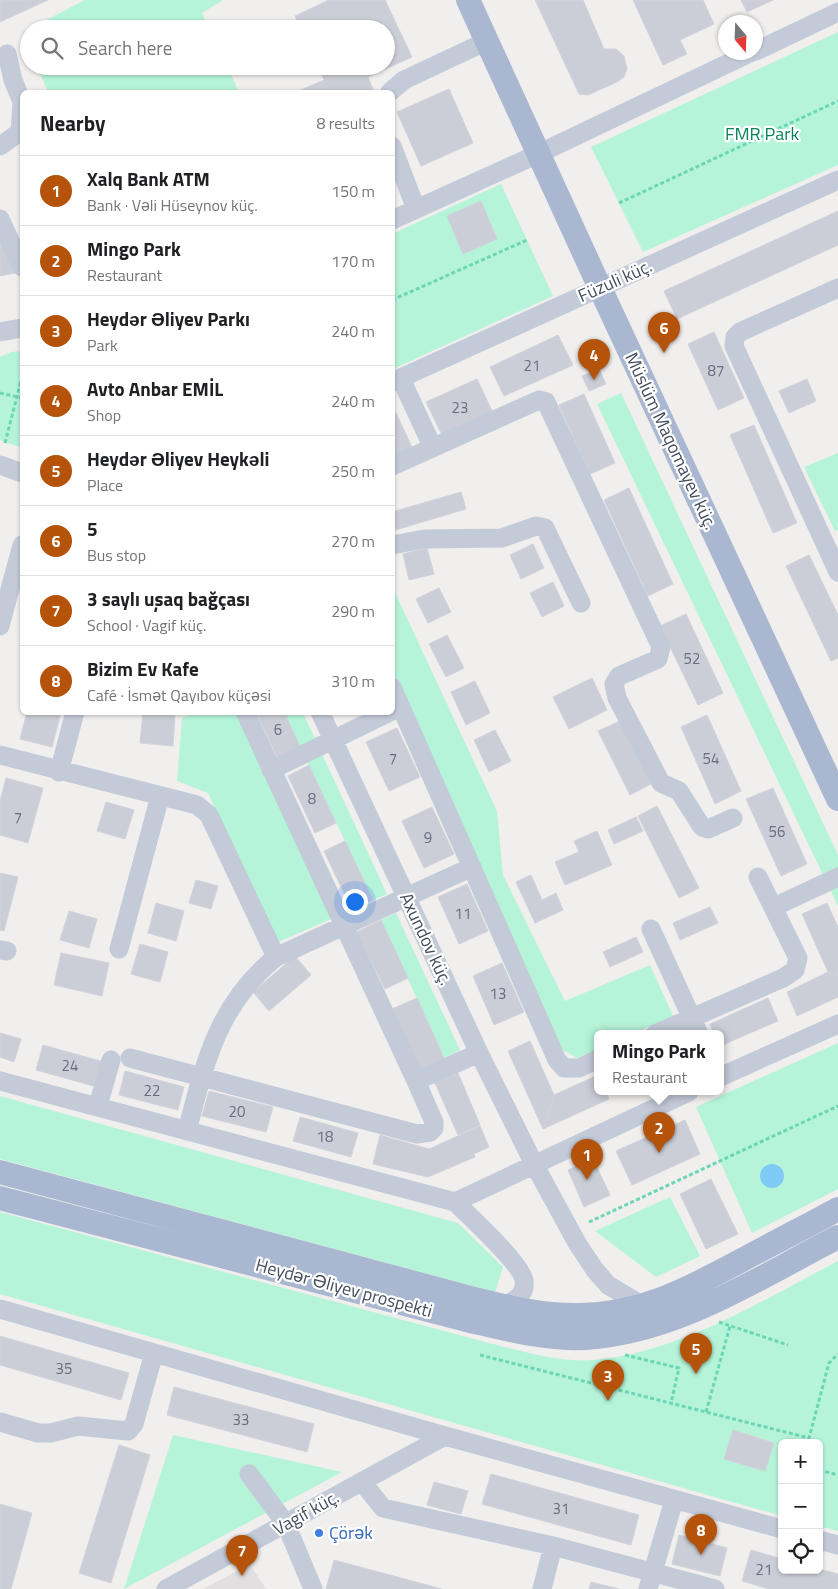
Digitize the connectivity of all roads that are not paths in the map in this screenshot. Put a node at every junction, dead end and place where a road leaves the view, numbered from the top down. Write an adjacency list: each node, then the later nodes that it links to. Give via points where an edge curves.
1 (468, 0): 3 (main road, Müslüm Maqomayev küç.)
2 (838, 12): 4 (street)
3 (487, 40): 7 (street, via 404,80); 12 (main road, Müslüm Maqomayev küç.)
4 (763, 48)
5 (7, 54): 8 (street)
6 (737, 60): 12 (street)
7 (392, 90)
8 (20, 97)
9 (20, 132): 10 (street)
10 (0, 146)
11 (395, 154): 14 (street)
12 (538, 154): 14 (street); 18 (main road, Müslüm Maqomayev küç.)
13 (838, 180): 18 (street, Füzuli küç.)
14 (416, 209): 15 (street)
15 (395, 219)
16 (0, 220): 17 (street)
17 (20, 263)
18 (600, 288): 22 (street, Füzuli küç.); 42 (main road, Müslüm Maqomayev küç.)
19 (838, 288): 29 (street, via 740,332 735,337 734,346)
20 (20, 328): 21 (street)
21 (0, 332)
22 (396, 380): 23 (street)
23 (433, 448): 25 (street); 43 (street, via 539,400 546,402 661,647 658,659 620,676 614,684 617,698 661,783 679,791 702,827 708,829)
24 (0, 465): 26 (street)
25 (395, 465)
26 (20, 472)
27 (395, 544): 30 (street, via 433,538 502,538 536,526 545,528)
28 (20, 552): 31 (street)
29 (838, 572)
30 (581, 603)
31 (0, 626)
32 (395, 710): 44 (street)
33 (74, 715): 40 (street)
34 (246, 715): 39 (street)
35 (321, 715): 37 (street, Axundov küç.)
36 (385, 715): 37 (street)
37 (333, 740): 39 (street); 47 (street, Axundov küç.)
38 (0, 755): 40 (street)
39 (271, 770): 49 (street)
40 (59, 772): 41 (street)
41 (160, 796): 51 (street); 52 (street, via 197,804 209,815)
42 (838, 799)
43 (732, 818)
44 (472, 867): 47 (street); 59 (street, via 557,1060 564,1068 579,1068)
45 (758, 877): 48 (street)
46 (838, 877): 48 (street)
47 (407, 898): 49 (street); 56 (street, Axundov küç.)
48 (774, 907): 54 (street, via 798,958 795,970)
49 (342, 926): 52 (street); 63 (street)
50 (651, 929): 54 (street)
51 (120, 949)
52 (276, 957): 61 (street, via 254,975 233,1003 222,1022)
53 (838, 1024): 60 (street)
54 (695, 1026): 55 (street)
55 (675, 1030)
56 (479, 1053): 63 (street); 67 (street, Axundov küç.)
57 (130, 1058): 61 (street)
58 (111, 1060): 65 (street)
59 (594, 1062)
60 (724, 1075)
61 (201, 1078): 63 (street, via 424,1135 434,1128 434,1122); 66 (street)
62 (0, 1081): 65 (street)
63 (416, 1081)
64 (683, 1095): 67 (street)
65 (98, 1106): 66 (street)
66 (187, 1131): 70 (street)
67 (534, 1164): 70 (street); 75 (street, Axundov küç., via 594,1270 608,1285)
68 (0, 1172): 74 (main road, Heydər Əliyev prospekti)
69 (0, 1198): 73 (main road, Heydər Əliyev prospekti, via 520,1332 586,1338 650,1328)
70 (455, 1202): 74 (street, via 513,1261 523,1276 522,1294)
71 (838, 1209): 73 (main road)
72 (838, 1237): 73 (main road)
73 (684, 1304): 75 (main road, Heydər Əliyev prospekti)
74 (503, 1306): 75 (main road, Heydər Əliyev prospekti, via 580,1315)
75 (643, 1306)
76 (0, 1309): 77 (street)
77 (154, 1353): 78 (street, via 134,1424 128,1431 78,1426 38,1433); 79 (street)
78 (0, 1422)
79 (445, 1436): 81 (street, Vagif küç.); 82 (street)
80 (249, 1474): 83 (street)
81 (362, 1482): 83 (street, Vagif küç.); 87 (street, via 383,1508)
82 (674, 1500): 84 (street); 88 (street)
83 (286, 1524): 89 (street, Vagif küç.); 90 (street)
84 (778, 1528)
85 (823, 1541): 86 (street)
86 (838, 1545)
87 (553, 1546): 88 (street); 91 (street)
88 (650, 1580): 92 (street)
89 (166, 1589)
90 (313, 1589)
91 (542, 1589)
92 (715, 1589)

